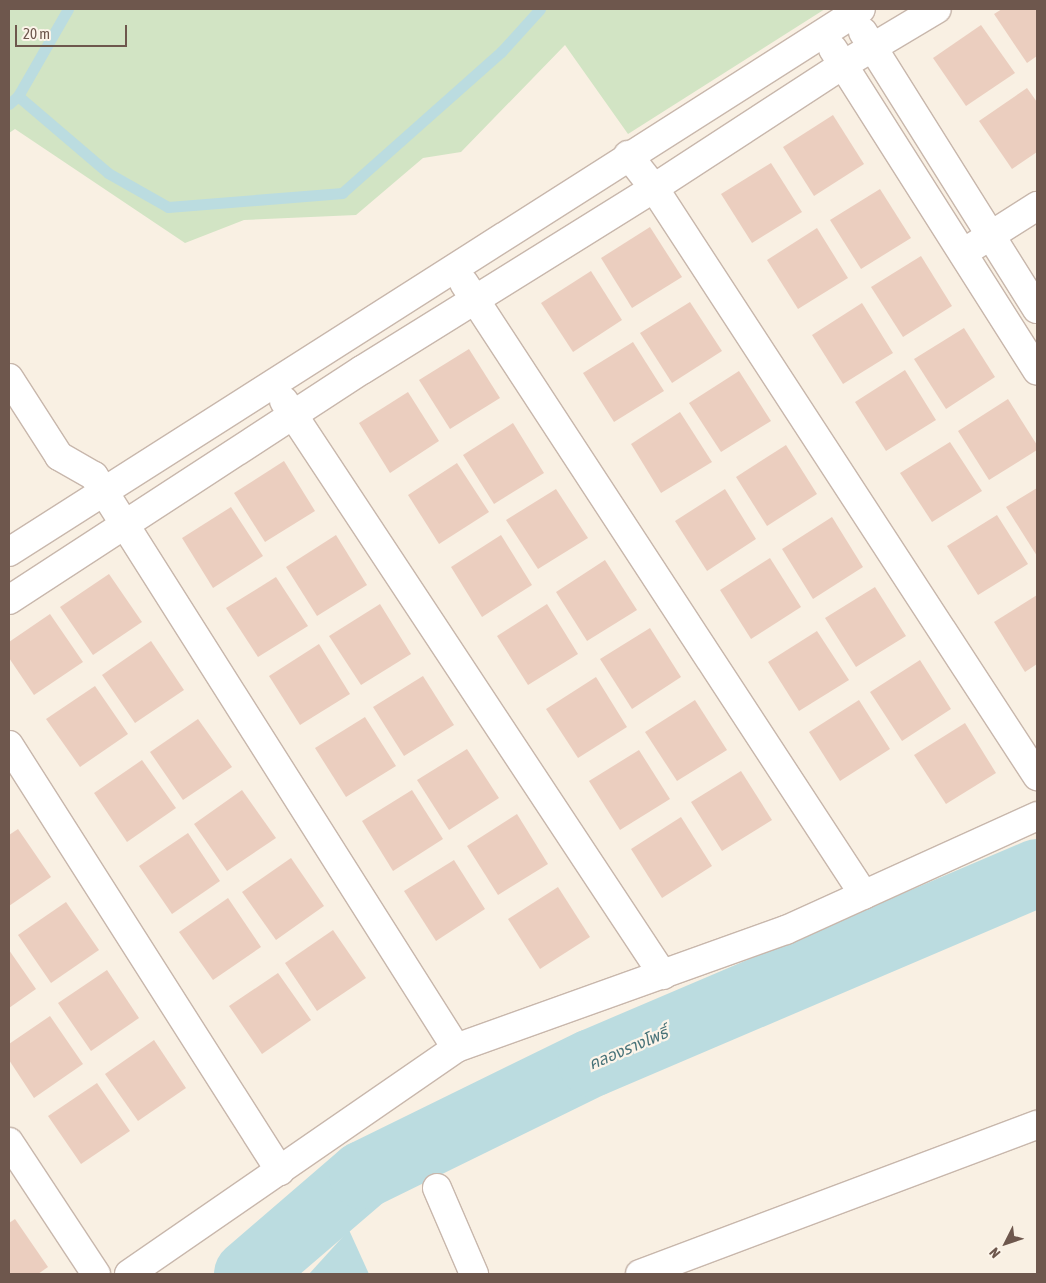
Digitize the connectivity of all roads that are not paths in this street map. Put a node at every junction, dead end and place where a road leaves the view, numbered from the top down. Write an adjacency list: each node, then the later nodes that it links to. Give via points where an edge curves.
1 (937, 9): 4 (street)
2 (856, 11): 3 (street); 4 (street)
3 (822, 33): 5 (street); 6 (street)
4 (872, 47): 5 (street); 9 (street)
5 (843, 64): 7 (street); 10 (street)
6 (628, 155): 7 (street); 11 (street)
7 (654, 188): 12 (street); 23 (street)
8 (1037, 206): 9 (street)
9 (990, 236): 10 (street); 13 (street)
10 (962, 253): 14 (street)
11 (454, 268): 12 (street); 16 (street)
12 (475, 299): 17 (street); 25 (street)
13 (1037, 309)
14 (1037, 371)
15 (9, 378): 18 (street, via 59,456 94,476)
16 (273, 384): 17 (street); 18 (street)
17 (294, 415): 19 (street); 26 (street)
18 (104, 492): 19 (street); 20 (street)
19 (124, 523): 21 (street); 27 (street)
20 (9, 552)
21 (9, 600)
22 (9, 745): 30 (street)
23 (1037, 776)
24 (1037, 816): 25 (street)
25 (864, 895): 26 (street, via 786,930)
26 (663, 976): 27 (street)
27 (456, 1048): 30 (street)
28 (1037, 1124): 35 (street)
29 (9, 1142): 32 (street)
30 (280, 1171): 33 (street)
31 (437, 1188): 34 (street)
32 (96, 1274)
33 (129, 1274)
34 (474, 1274)
35 (640, 1274)

